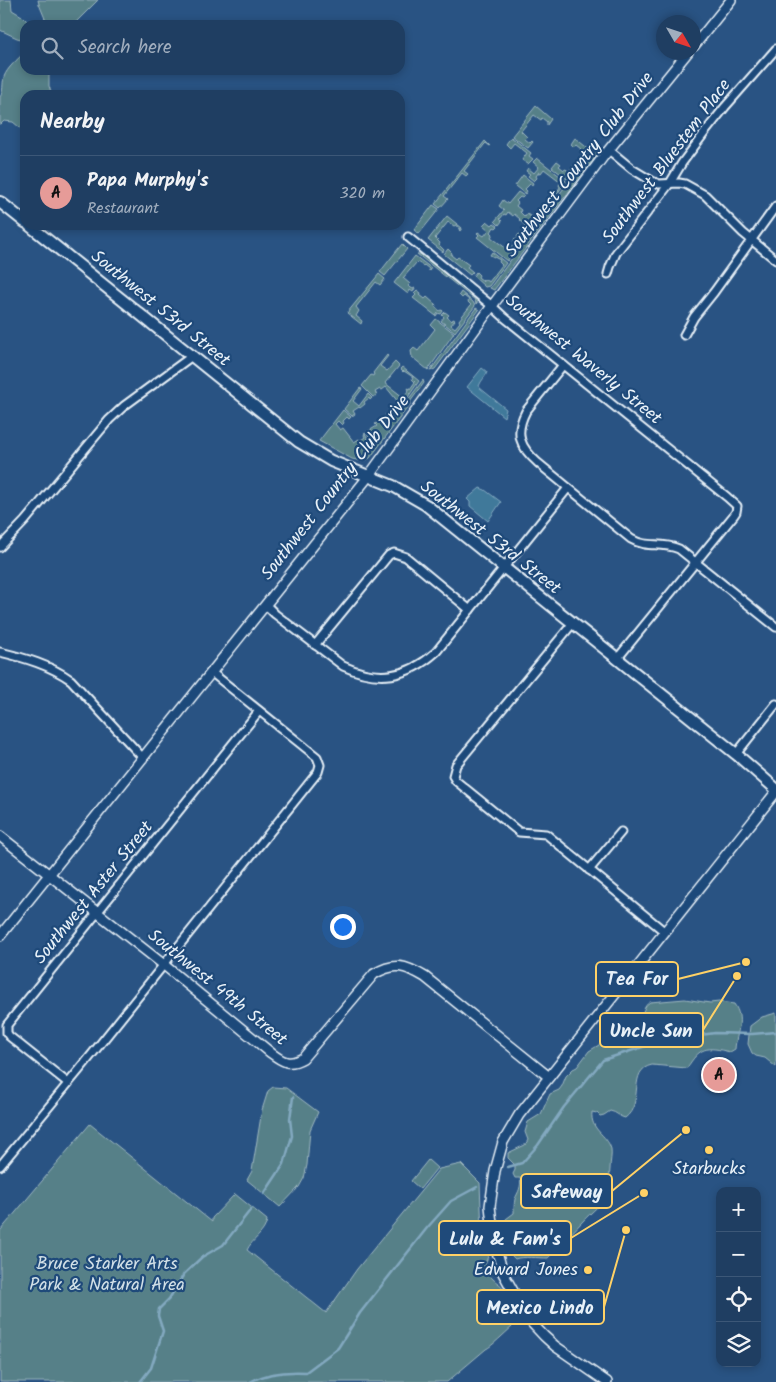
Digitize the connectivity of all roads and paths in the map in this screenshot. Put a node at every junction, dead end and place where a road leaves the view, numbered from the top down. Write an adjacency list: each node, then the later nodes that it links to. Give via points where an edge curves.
1 (731, 0): 2 (street)
2 (701, 37)
3 (776, 49): 6 (street, Southwest Bluestem Place, via 706,131)
4 (682, 60): 5 (street, Southwest Country Club Drive)
5 (609, 150): 6 (street, via 652,181); 15 (street, Southwest Country Club Drive)
6 (670, 183): 12 (street, via 685,184 705,195); 14 (street, Southwest Bluestem Place, via 616,253)
7 (0, 202): 9 (main road)
8 (776, 206): 12 (street)
9 (20, 218)
10 (35, 230): 17 (main road, Southwest 53rd Street)
11 (408, 237): 15 (street, Southwest Waverly Street)
12 (751, 239): 13 (street); 16 (street)
13 (776, 260)
14 (608, 274)
15 (492, 306): 18 (street, Southwest Waverly Street); 19 (street, Southwest Country Club Drive)
16 (684, 335)
17 (192, 356): 19 (main road, Southwest 53rd Street, via 299,442); 21 (street, via 109,420)
18 (563, 365): 20 (street, via 526,411 519,434 527,453); 22 (street, Southwest Waverly Street, via 735,504 734,515)
19 (368, 477): 23 (main road, Southwest 53rd Street, via 418,500); 24 (street, Southwest Country Club Drive)
20 (568, 488): 22 (street, via 631,539 678,549); 23 (street)
21 (0, 546)
22 (695, 562): 27 (street); 30 (street)
23 (504, 568): 25 (street); 26 (main road, Southwest 53rd Street)
24 (266, 605): 28 (street); 31 (street, Southwest Country Club Drive)
25 (470, 610): 28 (street, via 436,652 416,667 391,675 355,672); 28 (street, via 406,557 394,552)
26 (573, 623): 30 (main road, Southwest 53rd Street); 39 (street, via 456,765 453,776 519,832 546,834)
27 (776, 627)
28 (315, 645)
29 (0, 652): 35 (street, via 38,663 71,680)
30 (617, 659): 34 (main road, Southwest 53rd Street)
31 (211, 672): 33 (street); 35 (street, Southwest Country Club Drive)
32 (776, 704): 34 (street)
33 (259, 711): 41 (street, Southwest Aster Street); 44 (street, via 317,757 320,769)
34 (736, 754): 36 (main road, Southwest 53rd Street)
35 (142, 758): 40 (street, Southwest Country Club Drive)
36 (776, 790): 42 (street)
37 (621, 832): 39 (street)
38 (0, 836): 40 (street, Southwest 49th Street)
39 (589, 870): 42 (street)
40 (50, 874): 41 (street, Southwest 49th Street); 43 (street, Southwest Country Club Drive)
41 (98, 913): 44 (street, Southwest 49th Street); 46 (street, Southwest Aster Street, via 6,1028 9,1036)
42 (665, 932): 45 (street)
43 (0, 936)
44 (164, 965): 45 (street, Southwest 49th Street, via 275,1056 290,1063 304,1058 374,974 389,967 411,969); 46 (street)
45 (549, 1078): 48 (street, via 519,1115 503,1142 490,1206 494,1241 503,1273 529,1320 555,1346)
46 (68, 1084): 47 (street)
47 (0, 1166)
48 (607, 1382)

